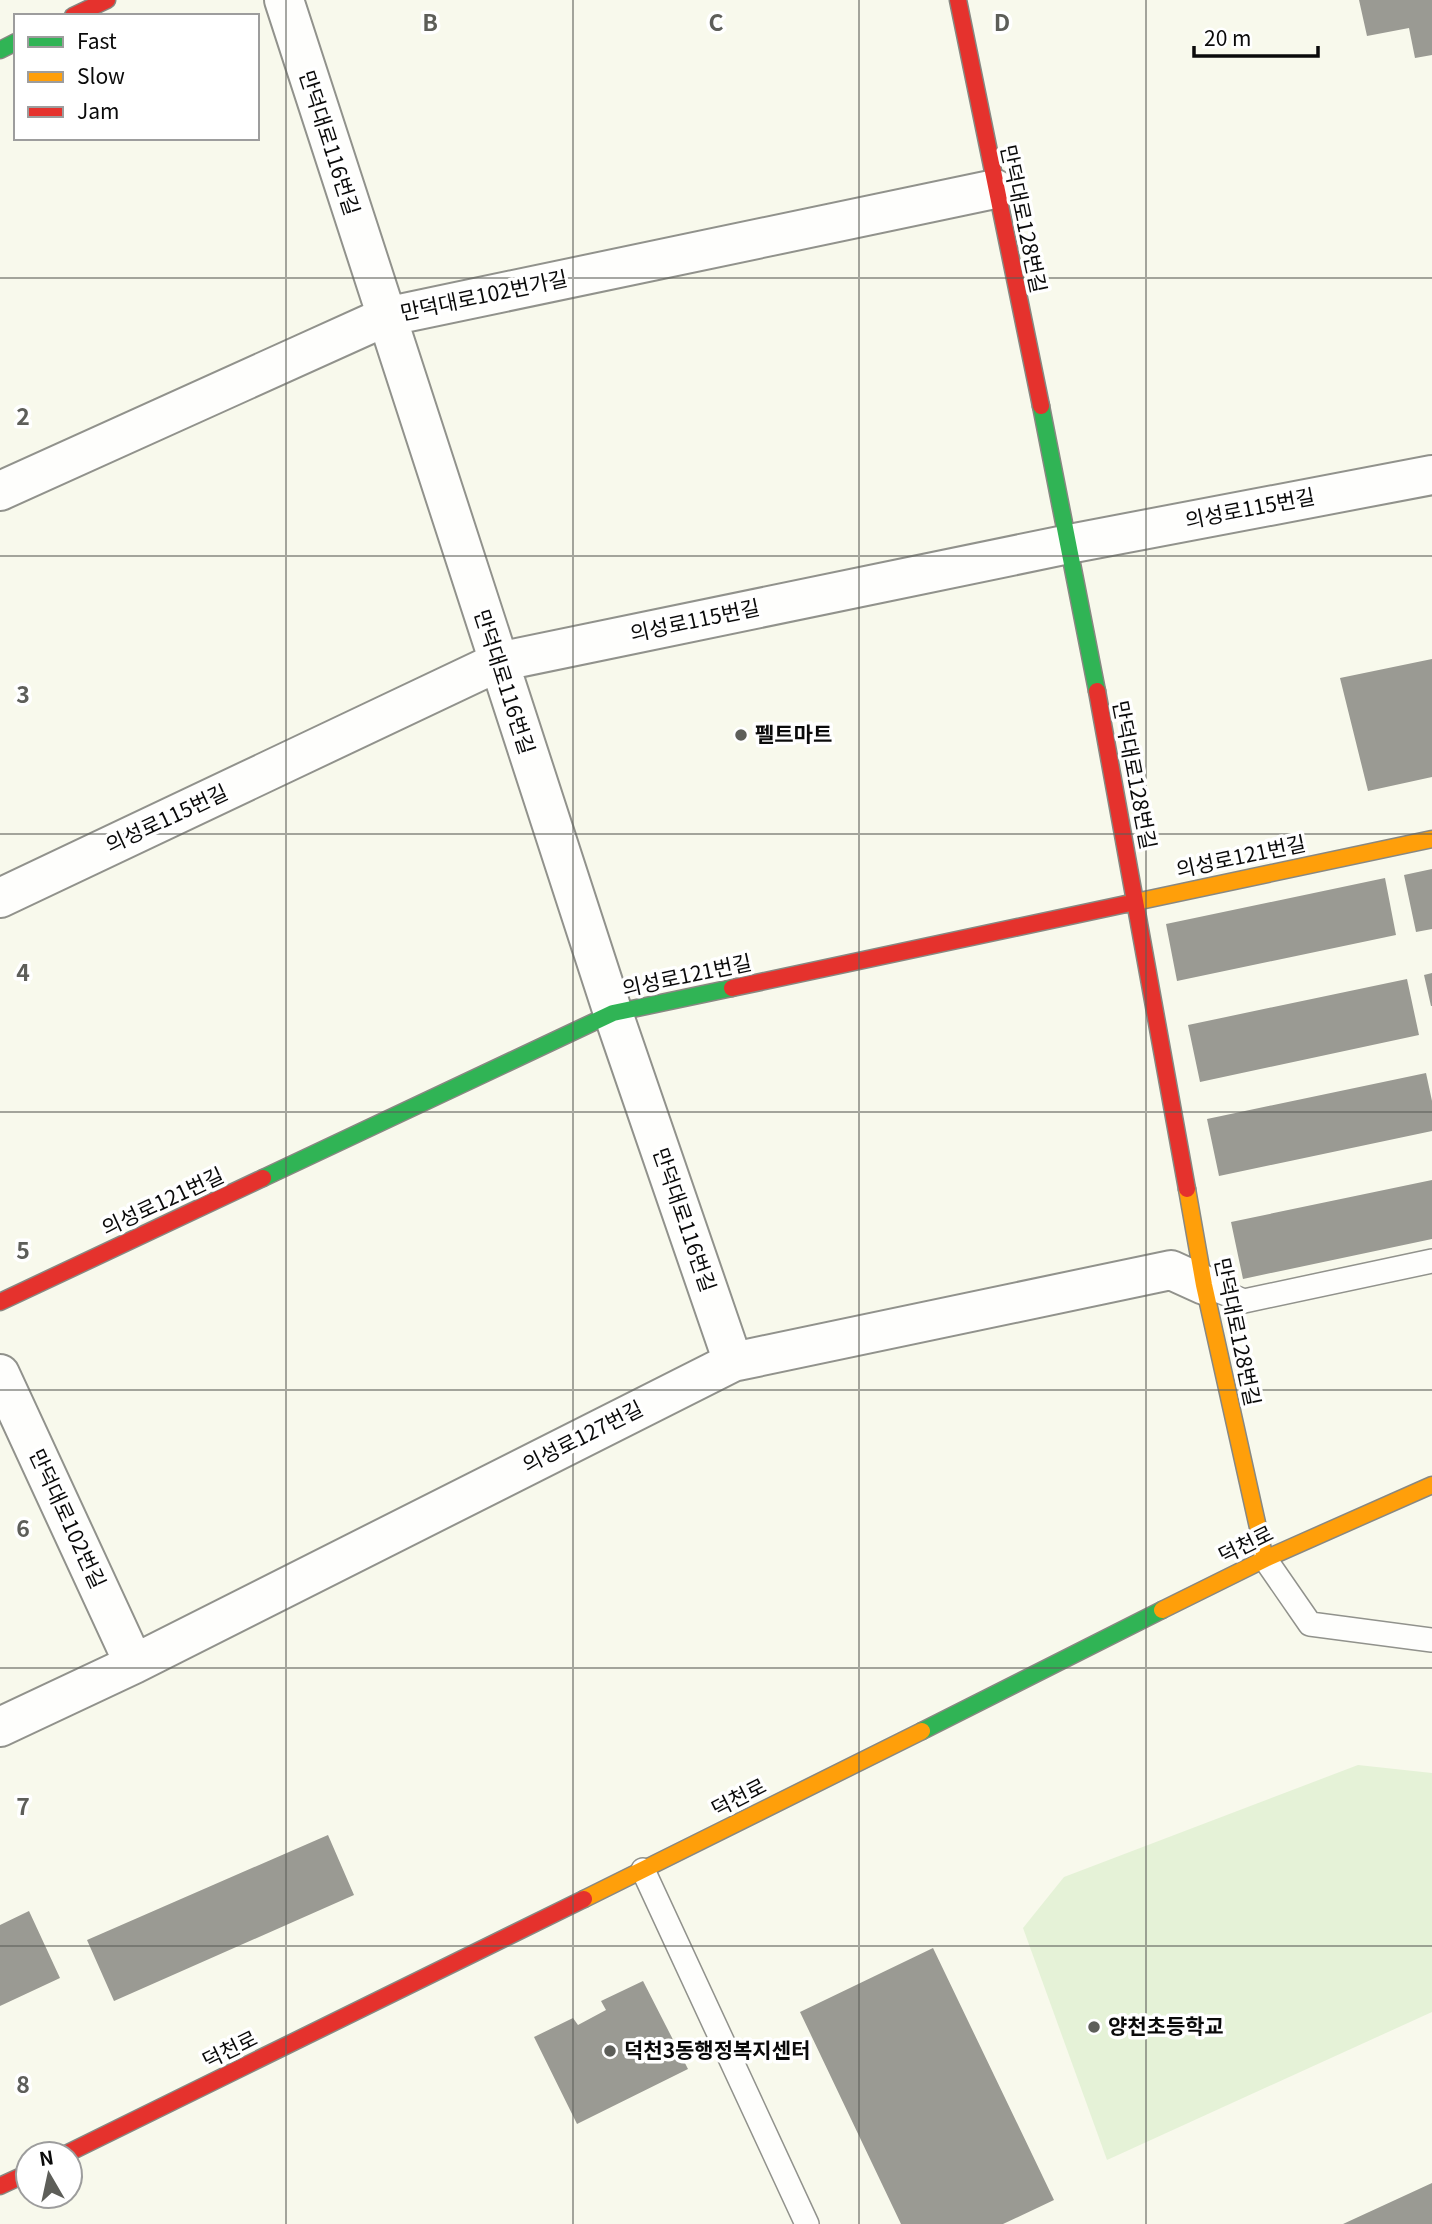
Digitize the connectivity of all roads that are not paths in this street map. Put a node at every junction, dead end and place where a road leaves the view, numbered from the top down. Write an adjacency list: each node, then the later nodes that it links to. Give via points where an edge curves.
1 (107, 0): 4 (street)
2 (284, 0): 6 (street, 만덕대로116번길)
3 (958, 0): 5 (street, 만덕대로128번길)
4 (77, 14)
5 (995, 189): 6 (street, 만덕대로102번가길); 9 (street, 만덕대로128번길)
6 (385, 317): 8 (street, 만덕대로102번가길); 10 (street, 만덕대로116번길)
7 (1432, 475): 9 (street, 의성로115번길)
8 (0, 491)
9 (1069, 544): 10 (street, 의성로115번길); 13 (street, 만덕대로128번길)
10 (498, 663): 12 (street, 의성로115번길); 14 (street, 만덕대로116번길)
11 (1432, 839): 13 (street, 의성로121번길)
12 (0, 898)
13 (1136, 900): 14 (street, 의성로121번길); 16 (street, 만덕대로128번길)
14 (613, 1013): 17 (street, 의성로121번길); 18 (street, 만덕대로116번길)
15 (1432, 1261): 16 (lane, via 1244,1301)
16 (1204, 1285): 18 (street, 의성로127번길, via 1171,1270); 21 (street, 만덕대로128번길)
17 (0, 1302)
18 (733, 1362): 23 (street, 의성로127번길)
19 (0, 1374): 23 (street, 만덕대로102번길)
20 (1432, 1485): 21 (street, 덕천로)
21 (1265, 1559): 22 (lane, via 1310,1624); 25 (street, 덕천로)
22 (1432, 1640)
23 (134, 1664): 24 (street, 의성로127번길)
24 (0, 1727)
25 (643, 1870): 26 (street, 덕천로); 27 (lane)
26 (84, 2145)
27 (807, 2224)

